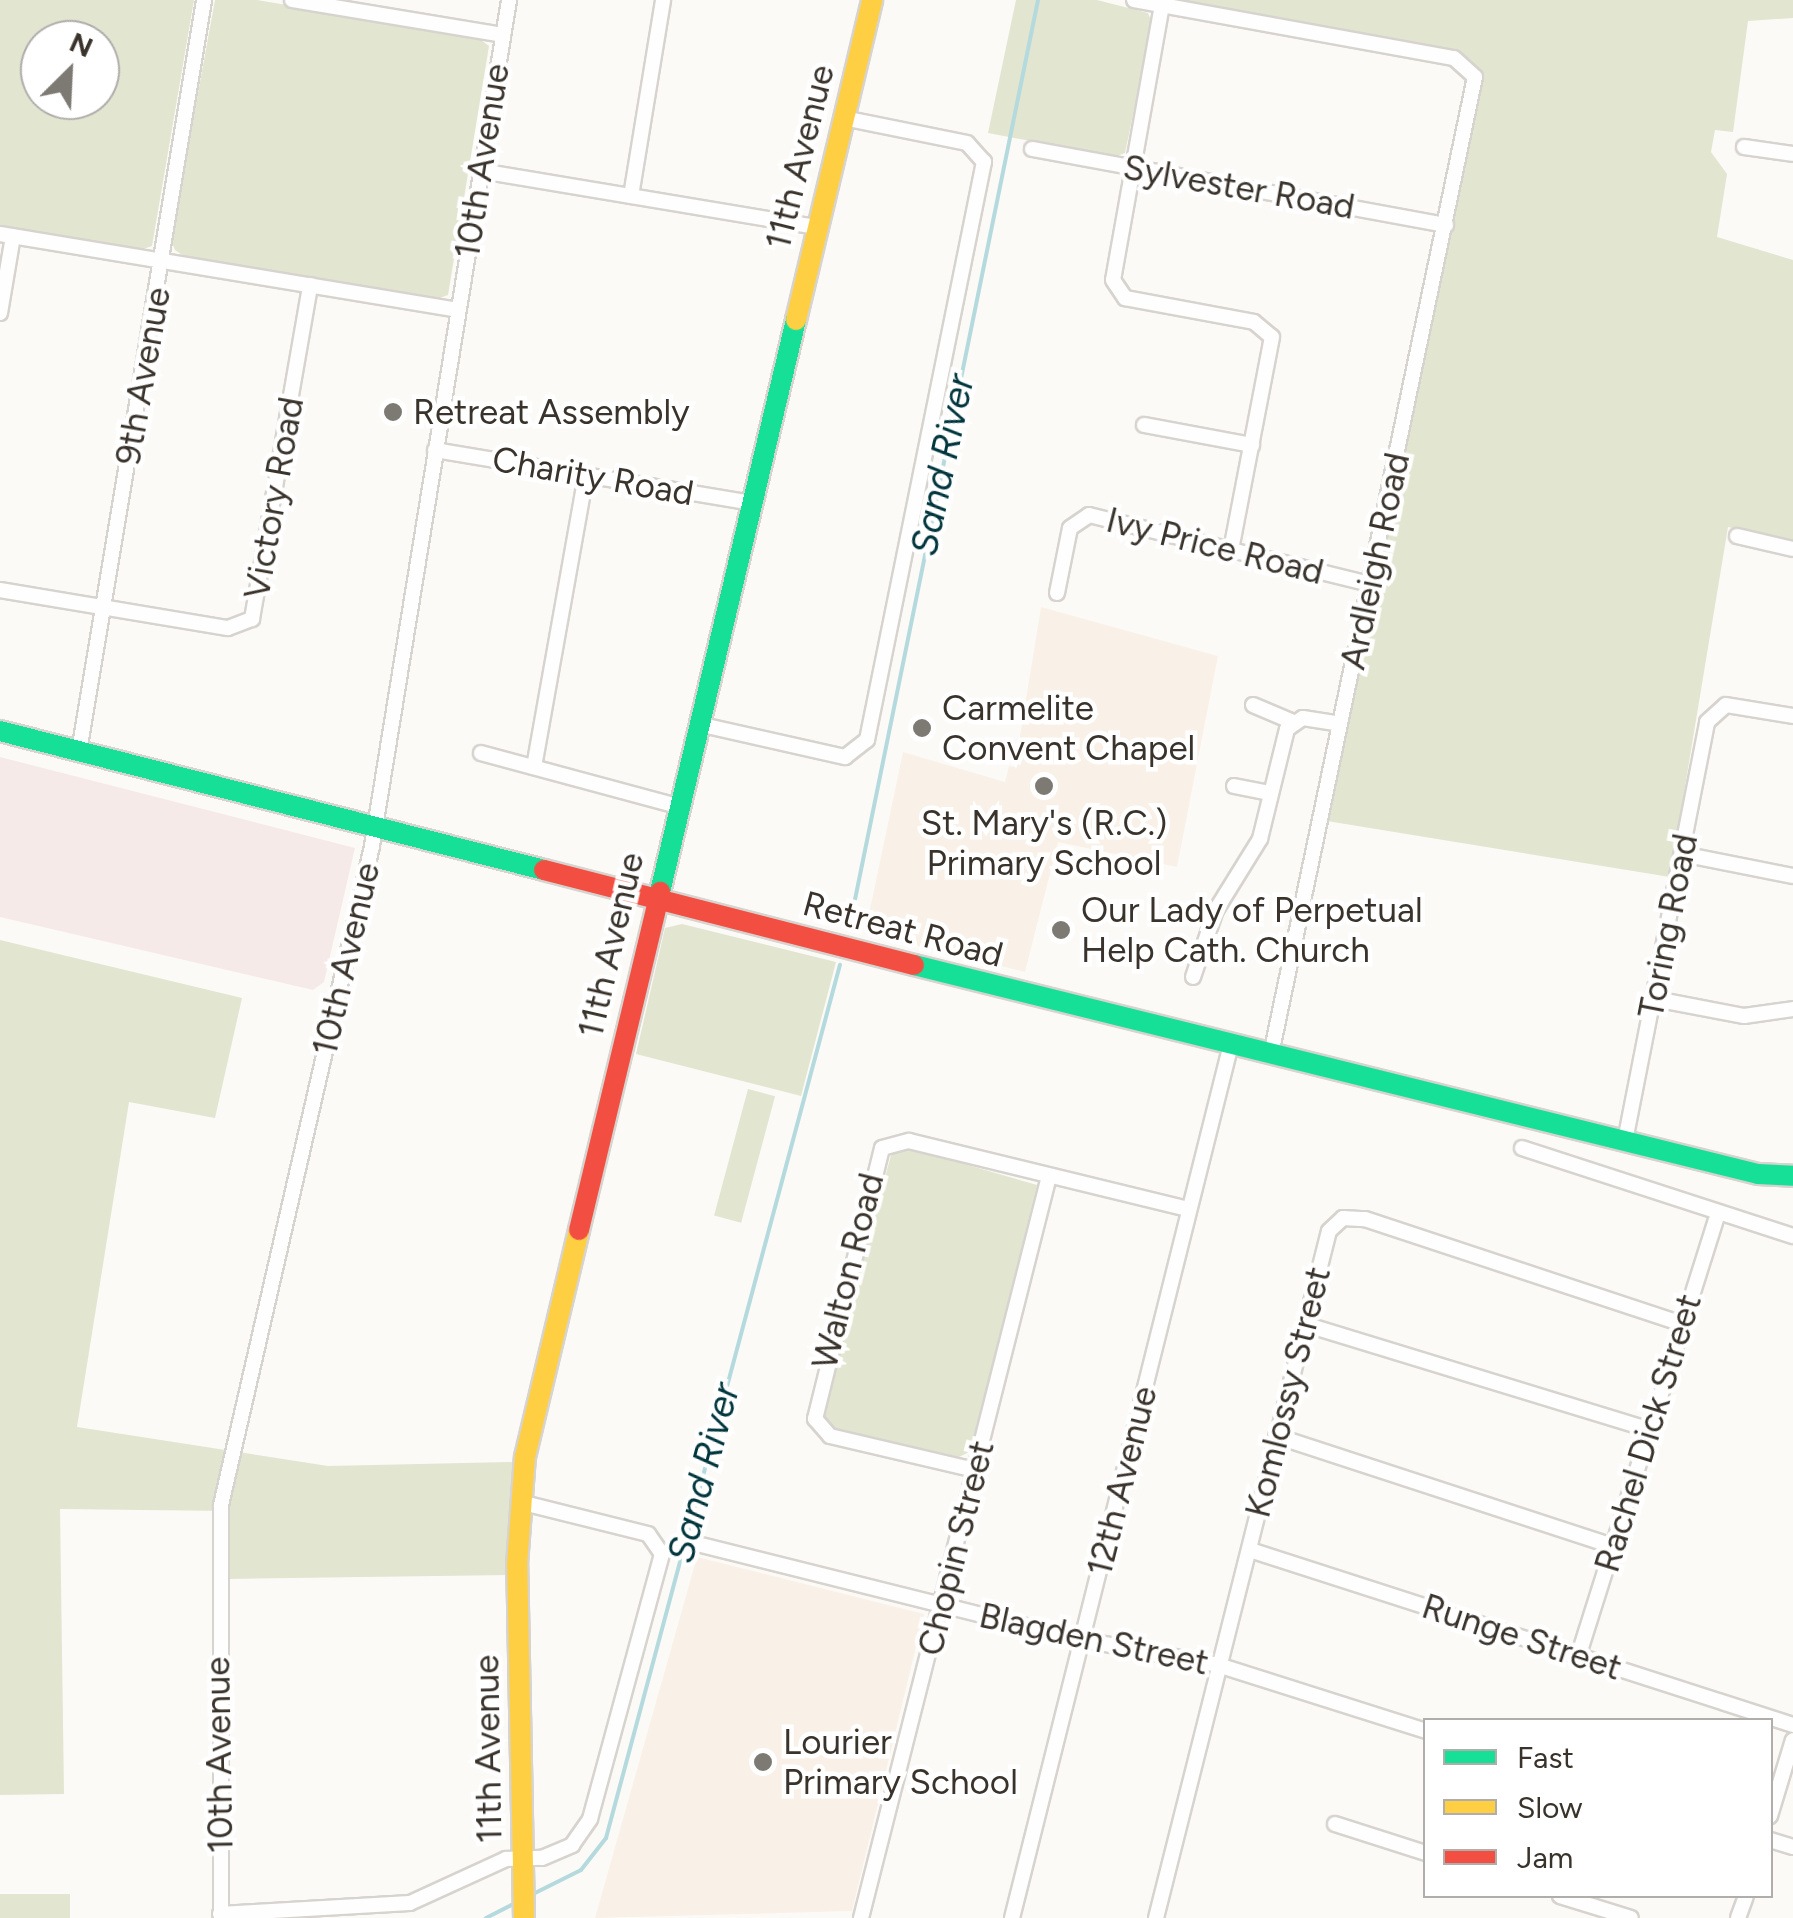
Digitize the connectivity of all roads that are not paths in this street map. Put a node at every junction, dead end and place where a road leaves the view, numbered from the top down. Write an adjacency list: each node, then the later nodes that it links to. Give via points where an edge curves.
1 (204, 0): 20 (street, 9th Avenue)
2 (292, 0): 7 (street)
3 (509, 0): 9 (street, 10th Avenue)
4 (663, 0): 16 (street)
5 (872, 0): 10 (street, 11th Avenue)
6 (1134, 0): 8 (street)
7 (354, 5): 9 (street)
8 (1162, 6): 14 (street); 17 (street, Ardleigh Road, via 1454,58 1470,69 1476,85)
9 (503, 35): 15 (street, 10th Avenue)
10 (843, 118): 18 (street, 11th Avenue); 39 (street, via 980,151 984,167 865,746 845,757)
11 (1744, 146): 13 (street)
12 (1032, 149): 14 (street, Sylvester Road)
13 (1793, 154)
14 (1133, 168): 17 (street, Sylvester Road); 25 (street, via 1116,290 1131,300 1254,322 1269,332 1273,348)
15 (480, 171): 16 (street); 22 (street, 10th Avenue)
16 (630, 196): 18 (street)
17 (1446, 225): 32 (street, Ardleigh Road)
18 (817, 227): 28 (street, 11th Avenue)
19 (7, 235): 20 (street); 23 (street)
20 (162, 260): 21 (street); 35 (street, 9th Avenue)
21 (310, 285): 22 (street); 35 (street, Victory Road, via 252,620 228,628)
22 (458, 310): 26 (street, 10th Avenue)
23 (0, 313)
24 (1144, 425): 25 (street)
25 (1252, 445): 31 (street)
26 (435, 450): 27 (street, Charity Road); 48 (street, 10th Avenue)
27 (586, 476): 28 (street, Charity Road); 44 (street)
28 (751, 503): 39 (street, 11th Avenue)
29 (1736, 536): 30 (street)
30 (1793, 549)
31 (1231, 550): 32 (street, Ivy Price Road); 34 (street, Ivy Price Road, via 1083,516 1070,528)
32 (1370, 584): 40 (street, Ardleigh Road)
33 (0, 590): 35 (street)
34 (1057, 593)
35 (104, 608): 42 (street, 9th Avenue)
36 (1252, 706): 38 (street)
37 (1793, 716): 49 (street, Toring Road, via 1735,706 1713,712)
38 (1292, 722): 40 (street, via 1308,717); 46 (street)
39 (698, 724): 47 (street, 11th Avenue)
40 (1340, 724): 56 (street, Ardleigh Road)
41 (0, 732): 42 (street, Retreat Road)
42 (79, 752): 48 (street, Retreat Road)
43 (481, 753): 44 (street)
44 (534, 766): 47 (street)
45 (1234, 786): 46 (street)
46 (1270, 794): 52 (street, via 1260,839 1216,910)
47 (678, 806): 51 (street, 11th Avenue)
48 (374, 828): 51 (street, Retreat Road); 85 (street, 10th Avenue, via 221,1505)
49 (1682, 854): 50 (street); 53 (street, Toring Road)
50 (1793, 876)
51 (656, 898): 55 (street, Retreat Road); 69 (street, 11th Avenue, via 524,1457)
52 (1192, 977)
53 (1655, 999): 54 (street, via 1744,1016); 57 (street, Toring Road)
54 (1793, 1010)
55 (1230, 1044): 56 (street, Retreat Road); 61 (street, 12th Avenue)
56 (1271, 1054): 57 (street, Retreat Road)
57 (1625, 1141): 60 (street, Retreat Road, via 1758,1174)
58 (1522, 1148): 62 (street)
59 (1049, 1176): 61 (street, Walton Road); 68 (street, Chopin Street); 68 (street, Walton Road, via 909,1141 882,1148 816,1398 815,1418 830,1436)
60 (1793, 1176)
61 (1188, 1208): 74 (street, 12th Avenue)
62 (1718, 1212): 63 (street); 65 (street, Rachel Dick Street)
63 (1793, 1236)
64 (1304, 1324): 65 (street, Komlossy Street, via 1329,1230 1349,1216); 66 (street); 67 (street, Komlossy Street)
65 (1682, 1324): 66 (street, Rachel Dick Street)
66 (1650, 1430): 71 (street, Rachel Dick Street)
67 (1276, 1436): 71 (street); 72 (street, Komlossy Street)
68 (975, 1470): 73 (street, Chopin Street)
69 (520, 1502): 83 (street, 11th Avenue); 83 (street, via 648,1534 662,1554 590,1819 572,1845)
70 (701, 1544): 73 (street, Blagden Street)
71 (1613, 1546): 75 (street, Rachel Dick Street)
72 (1250, 1550): 75 (street, Runge Street); 76 (street, Komlossy Street)
73 (941, 1605): 74 (street, Blagden Street); 87 (street, Chopin Street)
74 (1083, 1640): 76 (street, Blagden Street); 88 (street, 12th Avenue)
75 (1579, 1654): 77 (street, Runge Street)
76 (1218, 1665): 78 (street, Blagden Street); 89 (street, Komlossy Street)
77 (1772, 1718)
78 (1423, 1729)
79 (1793, 1740): 80 (street)
80 (1773, 1806)
81 (1336, 1824): 82 (street)
82 (1423, 1852)
83 (522, 1865): 85 (street, via 506,1859 410,1903); 86 (street, 11th Avenue)
84 (1566, 1898): 90 (street)
85 (220, 1916)
86 (524, 1916)
87 (861, 1918)
88 (1012, 1918)
89 (1156, 1918)
90 (1631, 1918)

